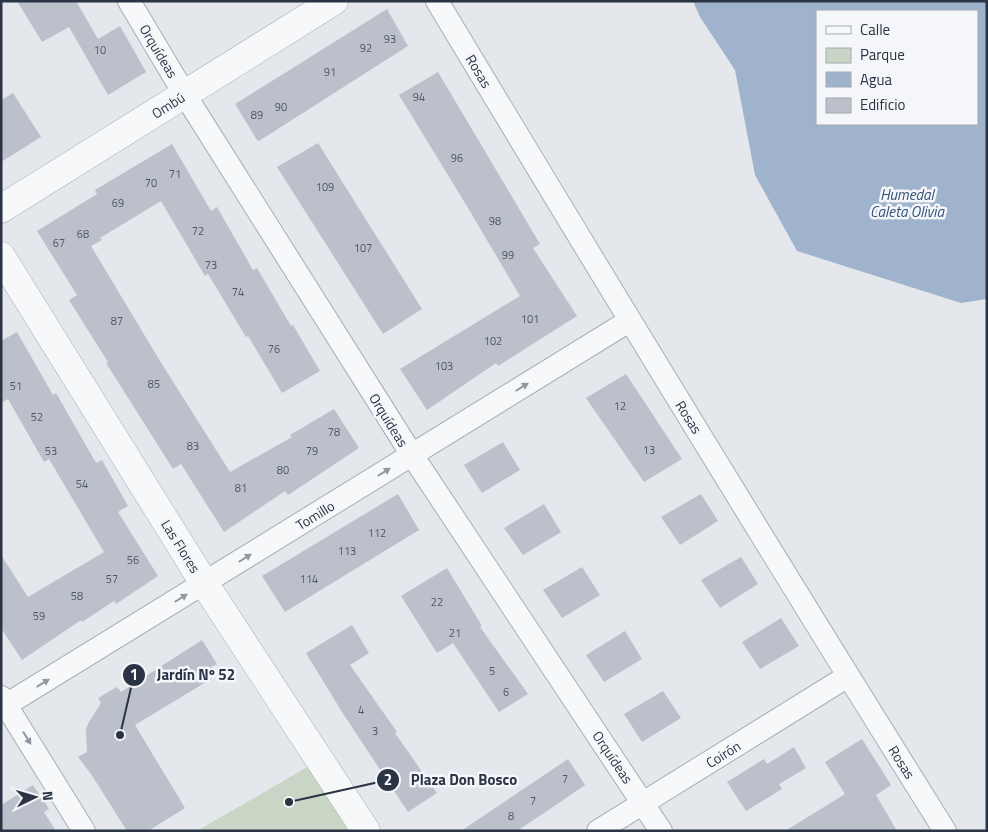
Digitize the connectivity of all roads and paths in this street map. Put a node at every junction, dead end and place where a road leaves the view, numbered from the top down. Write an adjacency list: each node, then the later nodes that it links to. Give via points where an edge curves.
1 (129, 1): 4 (street, Orquídeas)
2 (334, 1): 4 (street, Ombú)
3 (437, 1): 7 (street, Rosas)
4 (184, 95): 5 (street, Ombú); 8 (street, Orquídeas)
5 (1, 209)
6 (1, 256): 9 (street, Las Flores)
7 (629, 321): 8 (street, Tomillo, one-way to 7); 10 (street, Rosas)
8 (412, 455): 9 (street, Tomillo, one-way to 8); 12 (street, Orquídeas)
9 (204, 583): 11 (street, Tomillo, one-way to 9); 14 (street, Las Flores)
10 (848, 676): 12 (street, Coirón); 17 (street, Rosas)
11 (3, 704): 13 (street, one-way to 13)
12 (644, 803): 15 (street, Coirón); 16 (street, Orquídeas)
13 (84, 831)
14 (366, 831)
15 (598, 831)
16 (661, 831)
17 (945, 831)

